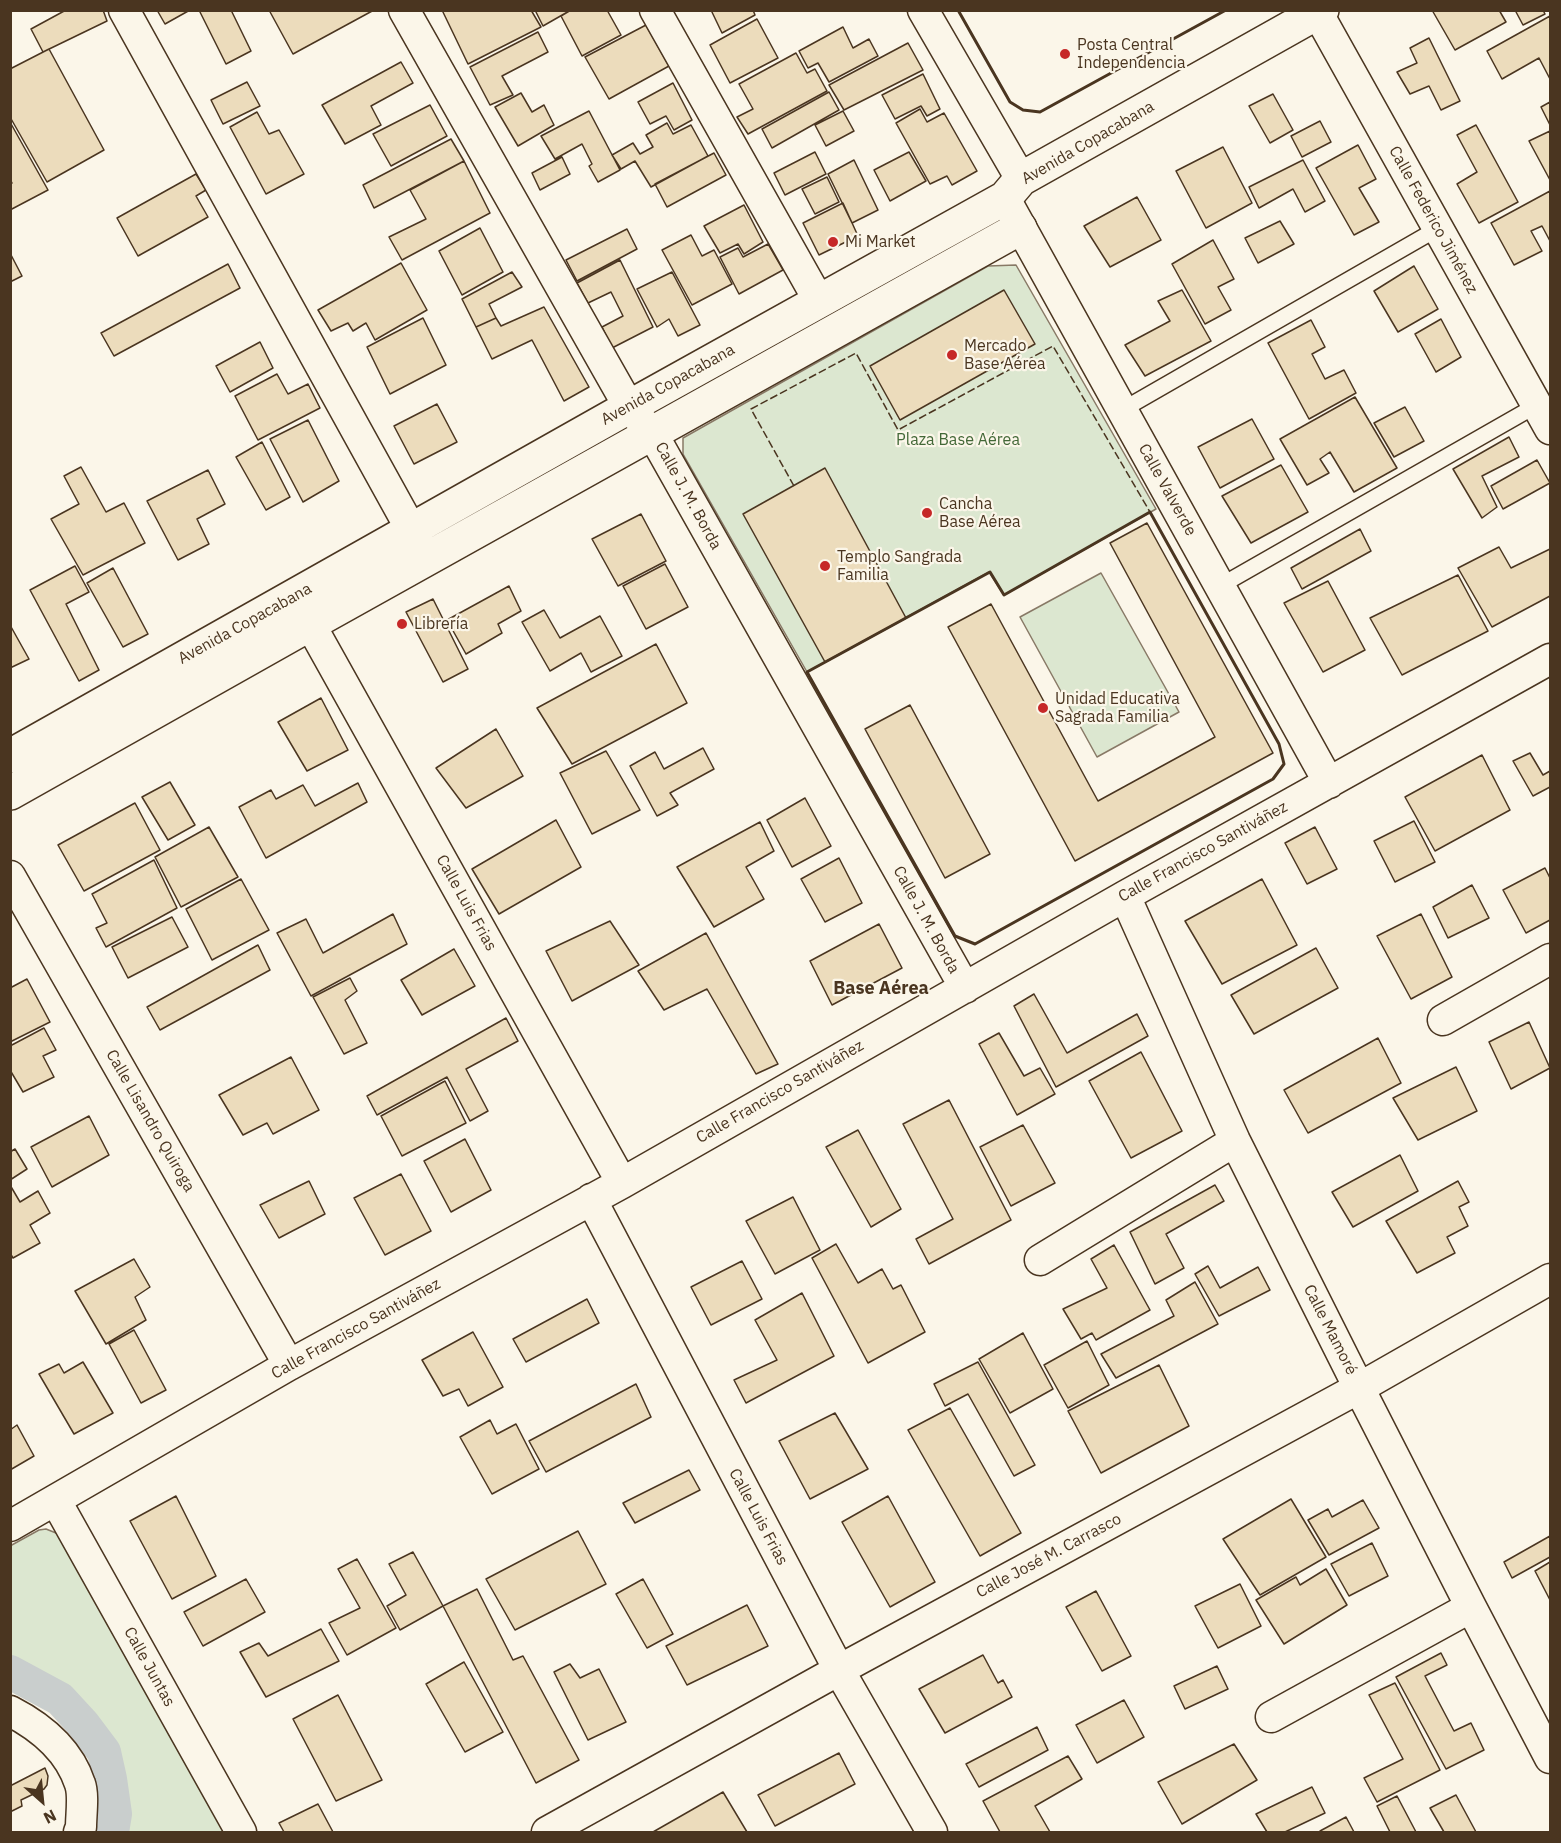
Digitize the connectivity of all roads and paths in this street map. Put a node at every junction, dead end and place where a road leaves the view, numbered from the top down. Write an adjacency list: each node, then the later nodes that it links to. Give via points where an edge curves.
1 (124, 10): 14 (street)
2 (404, 10): 10 (street, Calle J. M. Borda)
3 (655, 10): 9 (street)
4 (923, 10): 6 (street, Calle Valverde)
5 (1319, 11): 6 (main road, Avenida Copacabana); 8 (street, Calle Federico Jiménez)
6 (1013, 188): 7 (street, Calle Valverde); 9 (main road, Avenida Copacabana)
7 (1020, 228): 11 (street, Calle Valverde); 13 (main road, Avenida Copacabana)
8 (1437, 229): 11 (lane); 12 (street, Calle Federico Jiménez)
9 (819, 301): 10 (main road, Avenida Copacabana)
10 (629, 407): 13 (street, Calle J. M. Borda); 14 (main road, Avenida Copacabana)
11 (1122, 410): 16 (street, Calle Valverde)
12 (1544, 417): 16 (lane)
13 (652, 433): 15 (main road, Avenida Copacabana); 25 (street, Calle J. M. Borda)
14 (411, 530): 15 (street); 19 (main road, Avenida Copacabana)
15 (427, 558): 17 (main road, Avenida Copacabana)
16 (1220, 586): 20 (street, Calle Valverde)
17 (310, 624): 21 (main road, Avenida Copacabana); 28 (street, Calle Luis Frias)
18 (1551, 659): 20 (street, Calle Francisco Santiváñez)
19 (10, 756)
20 (1329, 783): 23 (street, Calle Francisco Santiváñez)
21 (10, 793)
22 (10, 876): 32 (street, Calle Lisandro Quiroga)
23 (1125, 896): 25 (street, Calle Francisco Santiváñez); 27 (street, Calle Mamoré)
24 (1551, 959): 26 (street)
25 (965, 988): 28 (street, Calle Francisco Santiváñez)
26 (1443, 1020)
27 (1235, 1142): 30 (street); 33 (street, Calle Mamoré)
28 (622, 1183): 29 (street, Calle Francisco Santiváñez)
29 (591, 1199): 32 (street, Calle Francisco Santiváñez); 37 (street, Calle Luis Frias)
30 (1040, 1260)
31 (1551, 1279): 33 (street, Calle José M. Carrasco)
32 (289, 1365): 34 (street, Calle Francisco Santiváñez)
33 (1359, 1388): 36 (street, Calle Mamoré); 37 (street, Calle José M. Carrasco)
34 (56, 1501): 35 (street, Calle Francisco Santiváñez); 42 (street, Calle Juntas)
35 (10, 1526)
36 (1471, 1607): 39 (street); 40 (street, Calle Mamoré)
37 (839, 1670): 43 (street, Calle José M. Carrasco); 44 (street, Calle Luis Frias)
38 (10, 1711): 41 (street, via 30,1721 62,1749 81,1786)
39 (1271, 1717)
40 (1551, 1758)
41 (79, 1833)
42 (241, 1833)
43 (547, 1833)
44 (932, 1833)

